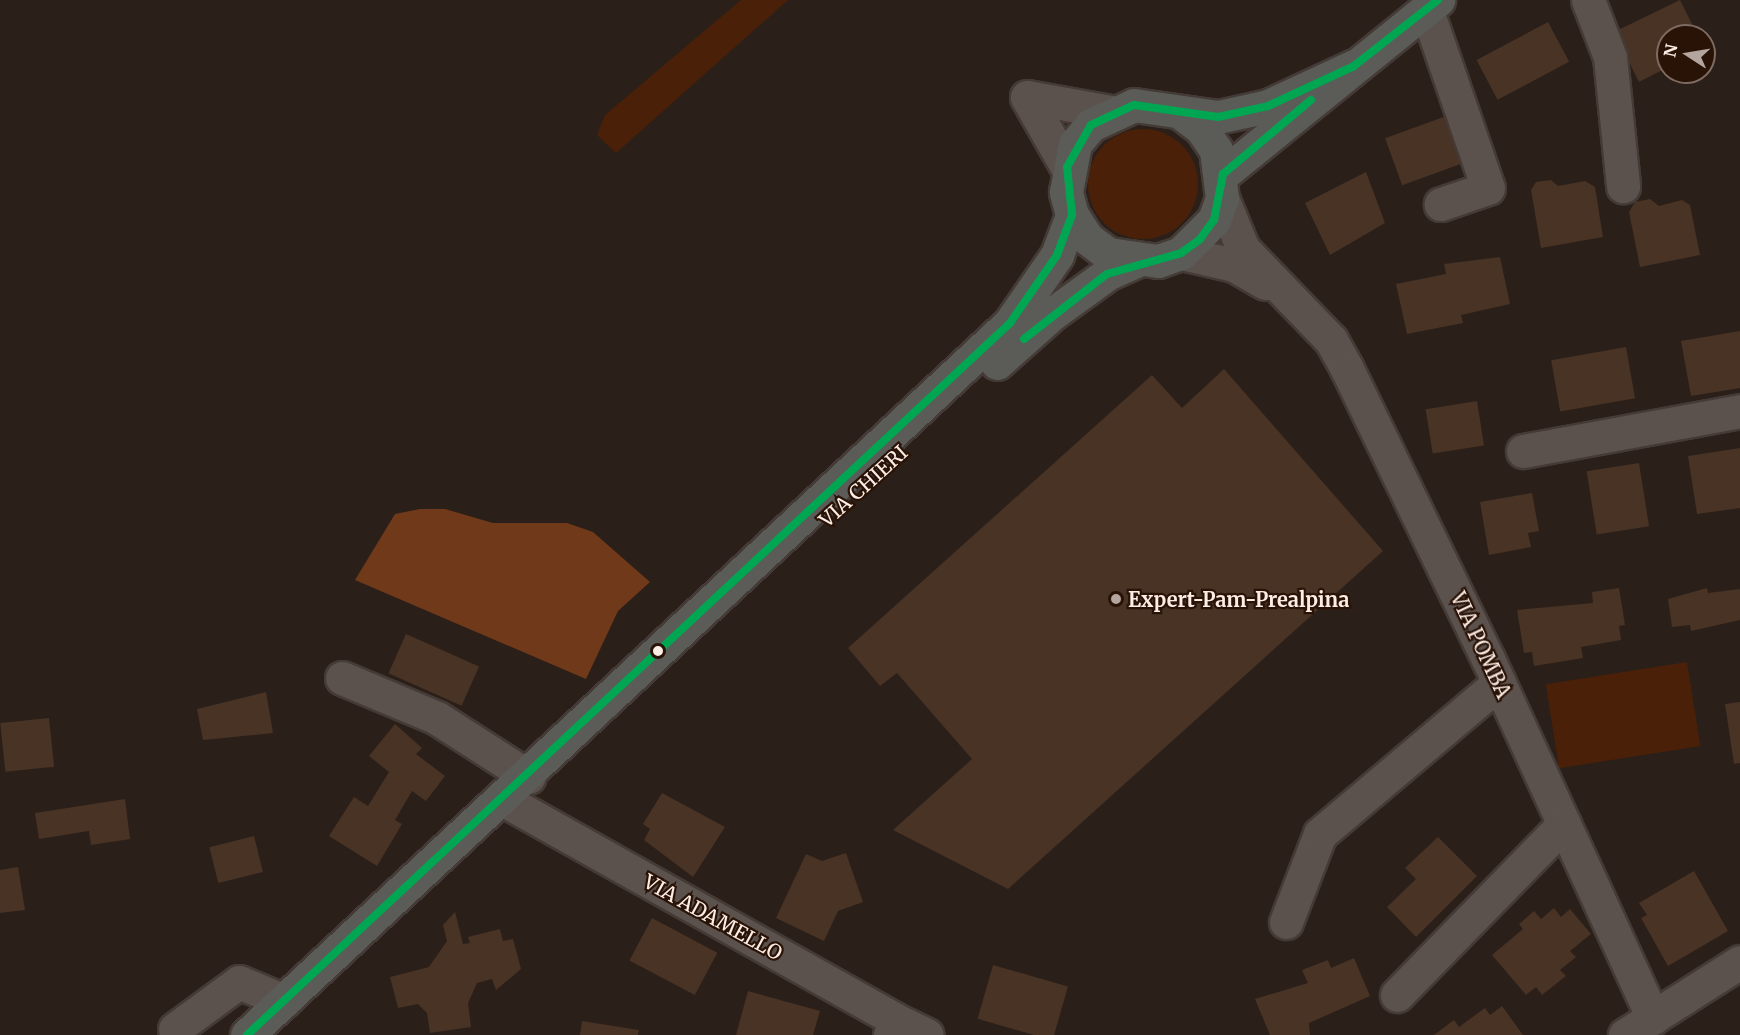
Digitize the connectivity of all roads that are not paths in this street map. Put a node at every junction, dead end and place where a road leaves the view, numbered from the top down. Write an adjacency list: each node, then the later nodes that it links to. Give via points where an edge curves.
1 (1588, 0): 8 (street, via 1610,57)
2 (1432, 4): 3 (main road); 9 (street, via 1488,188)
3 (1353, 66): 5 (main road, via 1268,106 1218,117); 7 (main road)
4 (1111, 112): 5 (main road, via 1158,105); 6 (main road, via 1076,144); 6 (street, via 1027,97)
5 (1181, 113): 7 (main road, via 1206,135)
6 (1067, 167): 10 (main road, VIA CHIERI)
7 (1222, 186): 11 (main road, via 1207,230); 13 (street, VIA POMBA, via 1243,249)
8 (1623, 186)
9 (1441, 204)
10 (1072, 215): 12 (main road, VIA CHIERI, via 1087,238 1108,254); 18 (main road, VIA CHIERI, via 1058,255 1010,323 624,679)
11 (1181, 254): 12 (main road, VIA CHIERI); 13 (street, VIA POMBA, via 1234,265)
12 (1134, 262): 18 (main road, VIA CHIERI, via 1107,274 1052,314 633,694)
13 (1280, 291): 17 (street, VIA POMBA, via 1330,340 1347,369)
14 (1740, 411): 15 (street)
15 (1523, 451)
16 (342, 678): 19 (street, via 437,718)
17 (1499, 683): 21 (street, VIA POMBA); 23 (street, via 1320,834)
18 (584, 725): 19 (main road, VIA CHIERI)
19 (529, 777): 20 (main road, VIA CHIERI)
20 (517, 807): 22 (street, via 536,841); 26 (main road, VIA CHIERI); 28 (street, VIA ADAMELLO)
21 (1564, 824): 25 (street); 27 (street, VIA POMBA)
22 (597, 878)
23 (1286, 922)
24 (1740, 962): 27 (street)
25 (1397, 995)
26 (284, 1001): 29 (street, via 239,982); 30 (main road, VIA CHIERI)
27 (1653, 1018): 32 (street)
28 (893, 1027): 31 (street, VIA ADAMELLO)
29 (175, 1029)
30 (247, 1035)
31 (927, 1035)
32 (1625, 1035)

